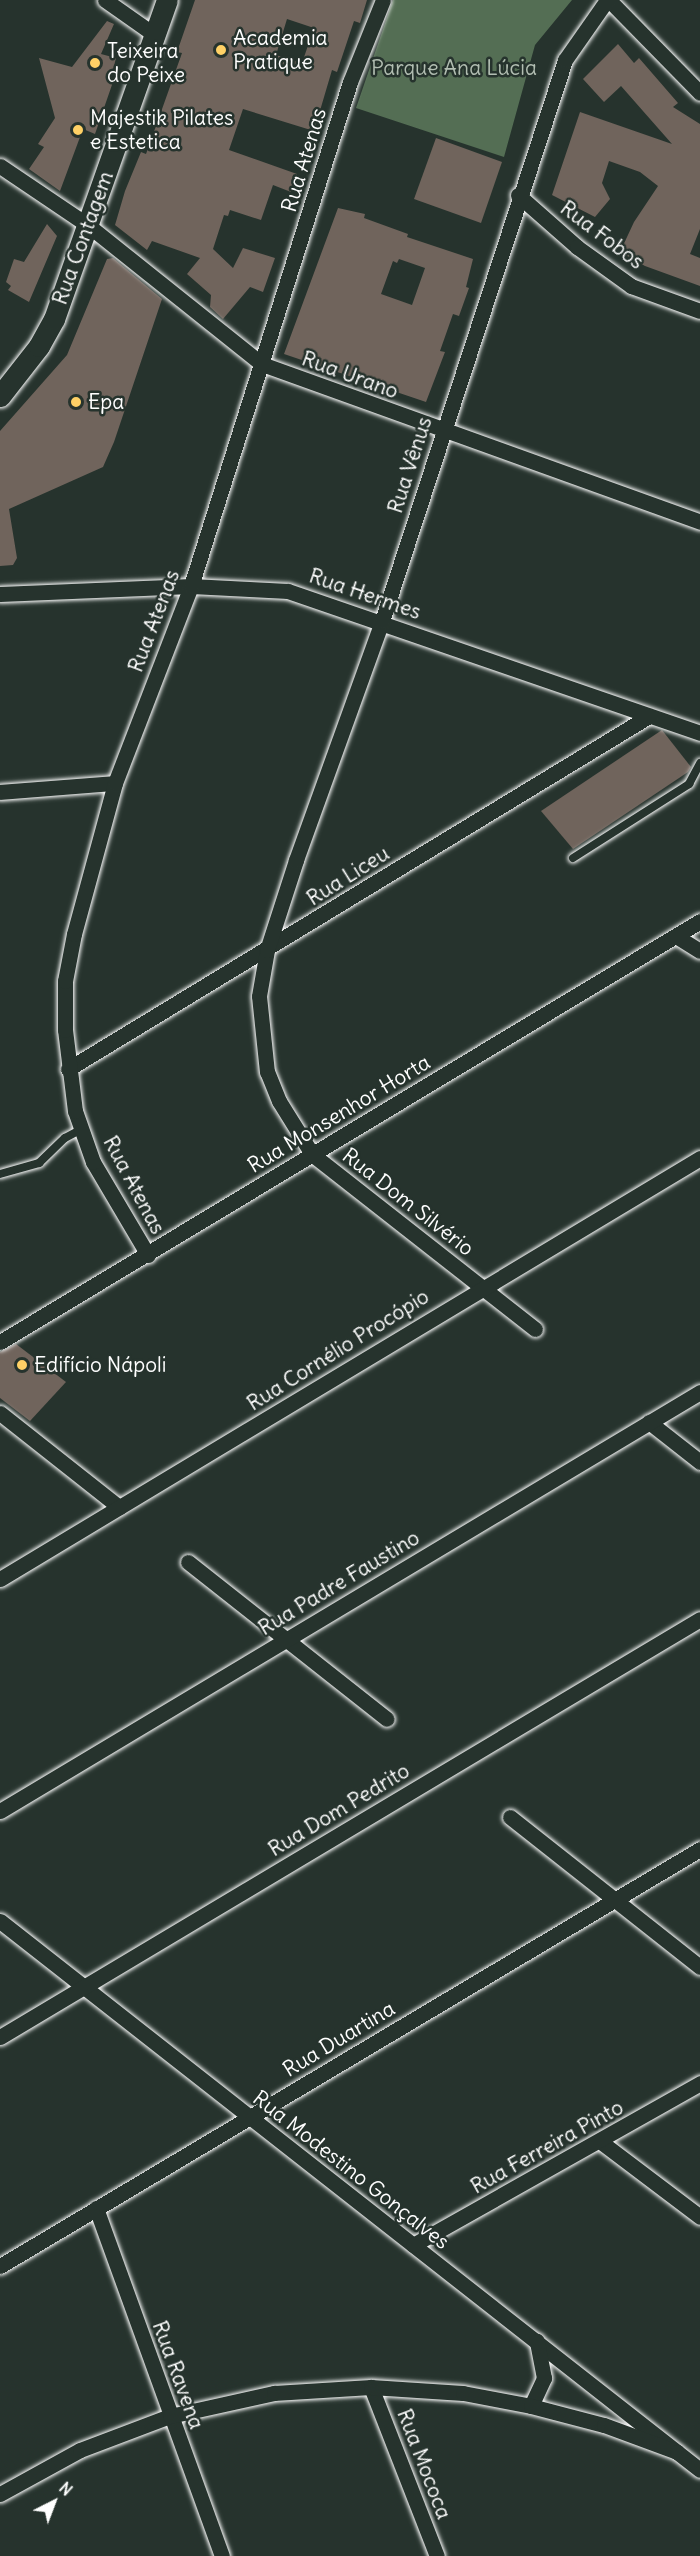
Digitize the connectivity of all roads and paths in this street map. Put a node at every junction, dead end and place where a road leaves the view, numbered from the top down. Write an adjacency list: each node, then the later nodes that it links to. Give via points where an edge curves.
1 (105, 0): 5 (street)
2 (168, 0): 5 (street, Rua Contagem)
3 (383, 0): 11 (street, Rua Atenas, via 350,82)
4 (608, 0): 6 (street); 8 (street, Rua Vênus, via 565,60)
5 (155, 35): 9 (street, Rua Contagem)
6 (700, 93)
7 (0, 166): 9 (street, Rua Urano)
8 (519, 195): 10 (street, Rua Fobos, via 577,247 631,286); 13 (street, Rua Vênus)
9 (89, 226): 11 (street, Rua Urano); 12 (street, Rua Contagem, via 54,319 39,346)
10 (700, 311)
11 (262, 364): 13 (street, Rua Urano); 15 (street, Rua Atenas)
12 (0, 396)
13 (443, 432): 14 (street, Rua Urano); 17 (street, Rua Vênus)
14 (700, 522)
15 (191, 586): 16 (street, Rua Hermes); 17 (street, Rua Hermes, via 288,591); 21 (street, Rua Atenas)
16 (0, 594)
17 (382, 621): 18 (street, Rua Hermes); 26 (street, Rua Vênus)
18 (649, 716): 19 (street, Rua Hermes); 26 (street, Rua Liceu)
19 (700, 733)
20 (700, 763): 23 (lane, via 689,784)
21 (115, 783): 22 (street); 28 (street, Rua Atenas, via 86,878 65,981)
22 (0, 792)
23 (573, 858)
24 (700, 921): 25 (street, Rua Monsenhor Horta)
25 (676, 936): 27 (street); 30 (street, Rua Monsenhor Horta)
26 (267, 950): 28 (street, Rua Liceu); 30 (street, Rua Dom Silvério, via 259,996 267,1072 279,1101)
27 (700, 951)
28 (68, 1069): 29 (street, Rua Atenas)
29 (82, 1129): 32 (lane, via 65,1138 39,1163); 33 (street, Rua Atenas, via 93,1161)
30 (312, 1154): 33 (street, Rua Monsenhor Horta); 34 (street, Rua Dom Silvério)
31 (700, 1158): 34 (street, Rua Cornélio Procópio)
32 (0, 1174)
33 (148, 1255): 36 (street, Rua Monsenhor Horta)
34 (481, 1286): 35 (street, Rua Dom Silvério); 41 (street, Rua Cornélio Procópio)
35 (535, 1329)
36 (0, 1342)
37 (700, 1392): 39 (street, Rua Padre Faustino)
38 (0, 1413): 41 (street)
39 (649, 1422): 40 (street); 45 (street, Rua Padre Faustino)
40 (700, 1462)
41 (119, 1507): 43 (street, Rua Cornélio Procópio)
42 (188, 1562): 45 (street)
43 (0, 1579)
44 (700, 1619): 53 (street, Rua Dom Pedrito)
45 (284, 1641): 46 (street); 47 (street, Rua Padre Faustino)
46 (387, 1719)
47 (0, 1811)
48 (510, 1817): 50 (street)
49 (700, 1849): 50 (street, Rua Duartina)
50 (615, 1900): 52 (street); 56 (street, Rua Duartina)
51 (0, 1921): 53 (street, Rua Modestino Gonçalves)
52 (700, 1967)
53 (83, 1987): 54 (street, Rua Dom Pedrito); 56 (street, Rua Modestino Gonçalves)
54 (0, 2037)
55 (700, 2083): 57 (street, Rua Ferreira Pinto)
56 (249, 2118): 58 (street, Rua Duartina); 60 (street, Rua Modestino Gonçalves)
57 (601, 2142): 59 (street); 60 (street, Rua Ferreira Pinto)
58 (96, 2208): 61 (street, Rua Duartina); 65 (street, Rua Ravena)
59 (700, 2217)
60 (413, 2245): 62 (street, Rua Modestino Gonçalves)
61 (0, 2266)
62 (537, 2341): 64 (street, via 544,2378); 66 (street, Rua Modestino Gonçalves)
63 (371, 2387): 64 (street, via 463,2393); 65 (street, via 274,2393); 70 (street, Rua Mococa)
64 (531, 2406): 66 (street)
65 (170, 2416): 68 (street, via 80,2450); 69 (street, Rua Ravena)
66 (677, 2452): 67 (street, Rua Modestino Gonçalves)
67 (700, 2470)
68 (0, 2494)
69 (222, 2556)
70 (437, 2556)

